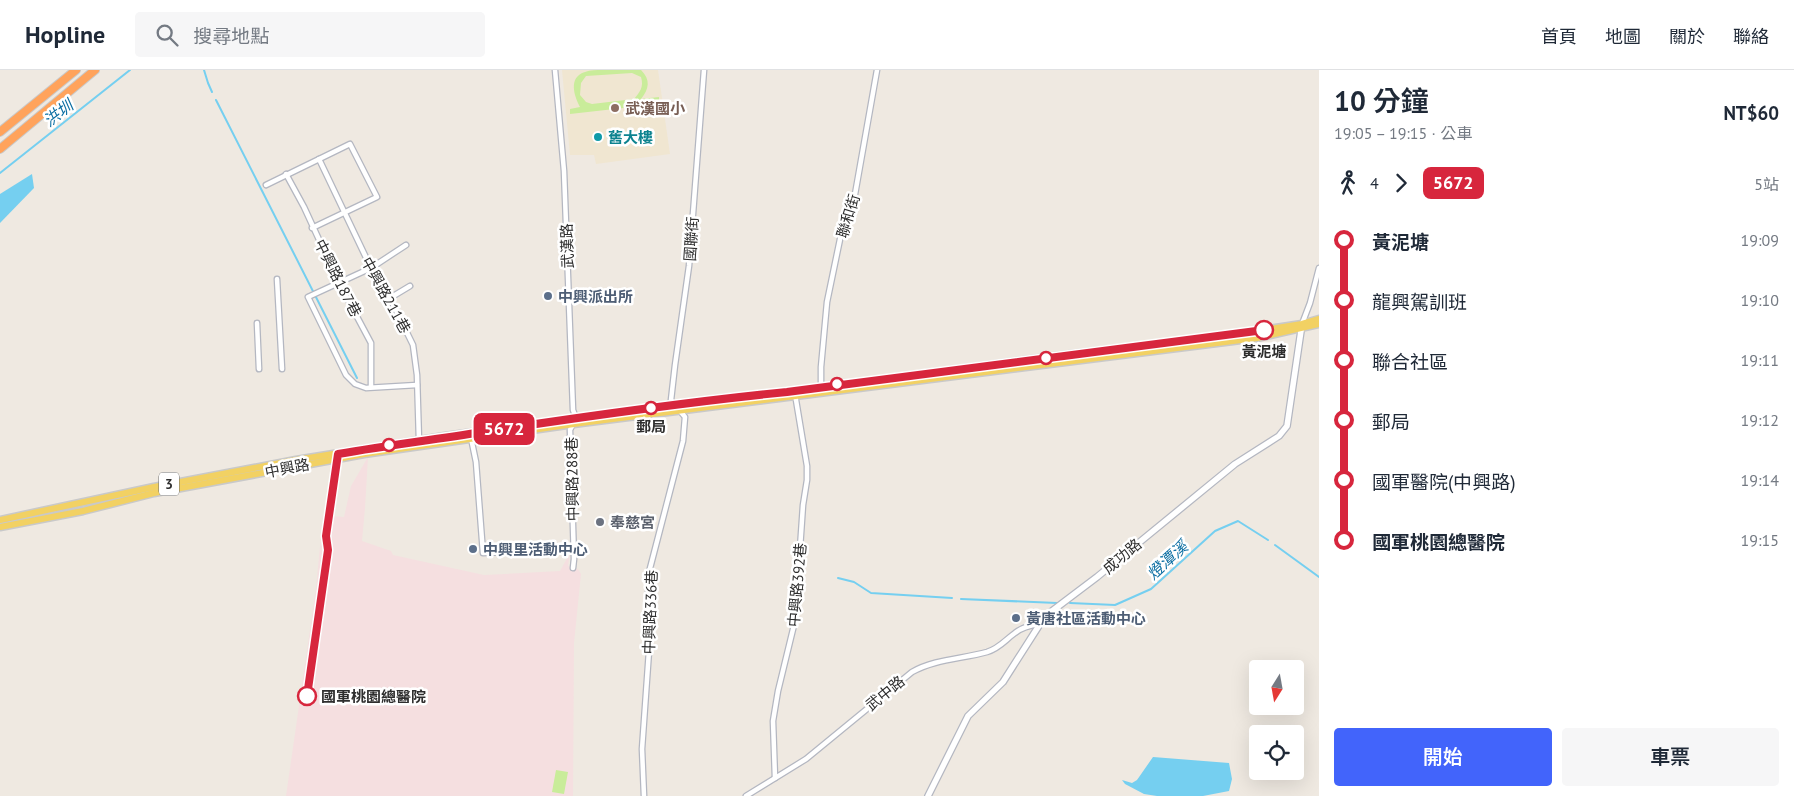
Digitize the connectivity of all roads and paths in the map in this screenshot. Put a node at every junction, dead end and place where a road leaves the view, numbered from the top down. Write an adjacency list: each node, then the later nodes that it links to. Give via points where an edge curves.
1 (76, 70): 6 (highway)
2 (95, 70): 7 (highway)
3 (555, 70): 31 (street, 武漢路, via 564,169)
4 (704, 70): 30 (street, 國聯街, via 689,266 671,400)
5 (877, 70): 28 (street, 聯和街, via 854,200 844,220 827,302)
6 (0, 132)
7 (0, 149)
8 (318, 159): 9 (street); 11 (street, 中興路211巷); 11 (street, via 350,144 377,197)
9 (286, 174): 10 (street); 12 (street, 中興路187巷)
10 (266, 185)
11 (344, 213): 12 (street); 14 (street, 中興路211巷)
12 (312, 228): 17 (street, 中興路187巷)
13 (406, 245): 14 (street)
14 (370, 268): 17 (street); 19 (street, 中興路211巷)
15 (1319, 268): 23 (street)
16 (278, 279): 25 (street)
17 (339, 283): 27 (street, 中興路187巷, via 371,344); 27 (street, via 312,295 346,375 355,384)
18 (410, 286): 19 (street)
19 (390, 298): 26 (street, 中興路211巷, via 413,345)
20 (1319, 319): 23 (main road, 中興路 / 3)
21 (258, 324): 24 (street)
22 (1319, 324): 23 (main road, 中興路 / 3)
23 (1302, 326): 28 (main road, 中興路 / 3, via 1064,355); 38 (street, 成功路, via 1290,414 1287,426 1279,436 1235,464)
24 (259, 369)
25 (282, 369)
26 (417, 385): 27 (street); 33 (street, 中興路211巷)
27 (371, 387)
28 (821, 390): 29 (main road, 中興路 / 3)
29 (795, 393): 30 (main road, 中興路 / 3); 39 (street, 中興路392巷, via 807,480 795,621 773,721)
30 (676, 408): 31 (main road, 中興路 / 3); 40 (street, 中興路336巷, via 685,417 683,441 648,576 649,651 642,750)
31 (575, 421): 32 (main road, 中興路 / 3); 36 (street, 中興路288巷, via 570,430)
32 (471, 436): 33 (main road, 中興路 / 3); 35 (main road, 中興路 / 3, via 154,493); 36 (street, via 483,553)
33 (419, 441): 34 (main road, 中興路 / 3, via 296,460)
34 (0, 520)
35 (0, 527)
36 (574, 549): 37 (street, 中興路288巷)
37 (573, 568)
38 (1040, 624): 39 (street, 武中路, via 1026,627 988,652 924,666 912,672 806,759); 42 (street, 成功路, via 1003,682 968,716)
39 (775, 778): 41 (street, 武中路)
40 (644, 796)
41 (746, 796)
42 (928, 796)

